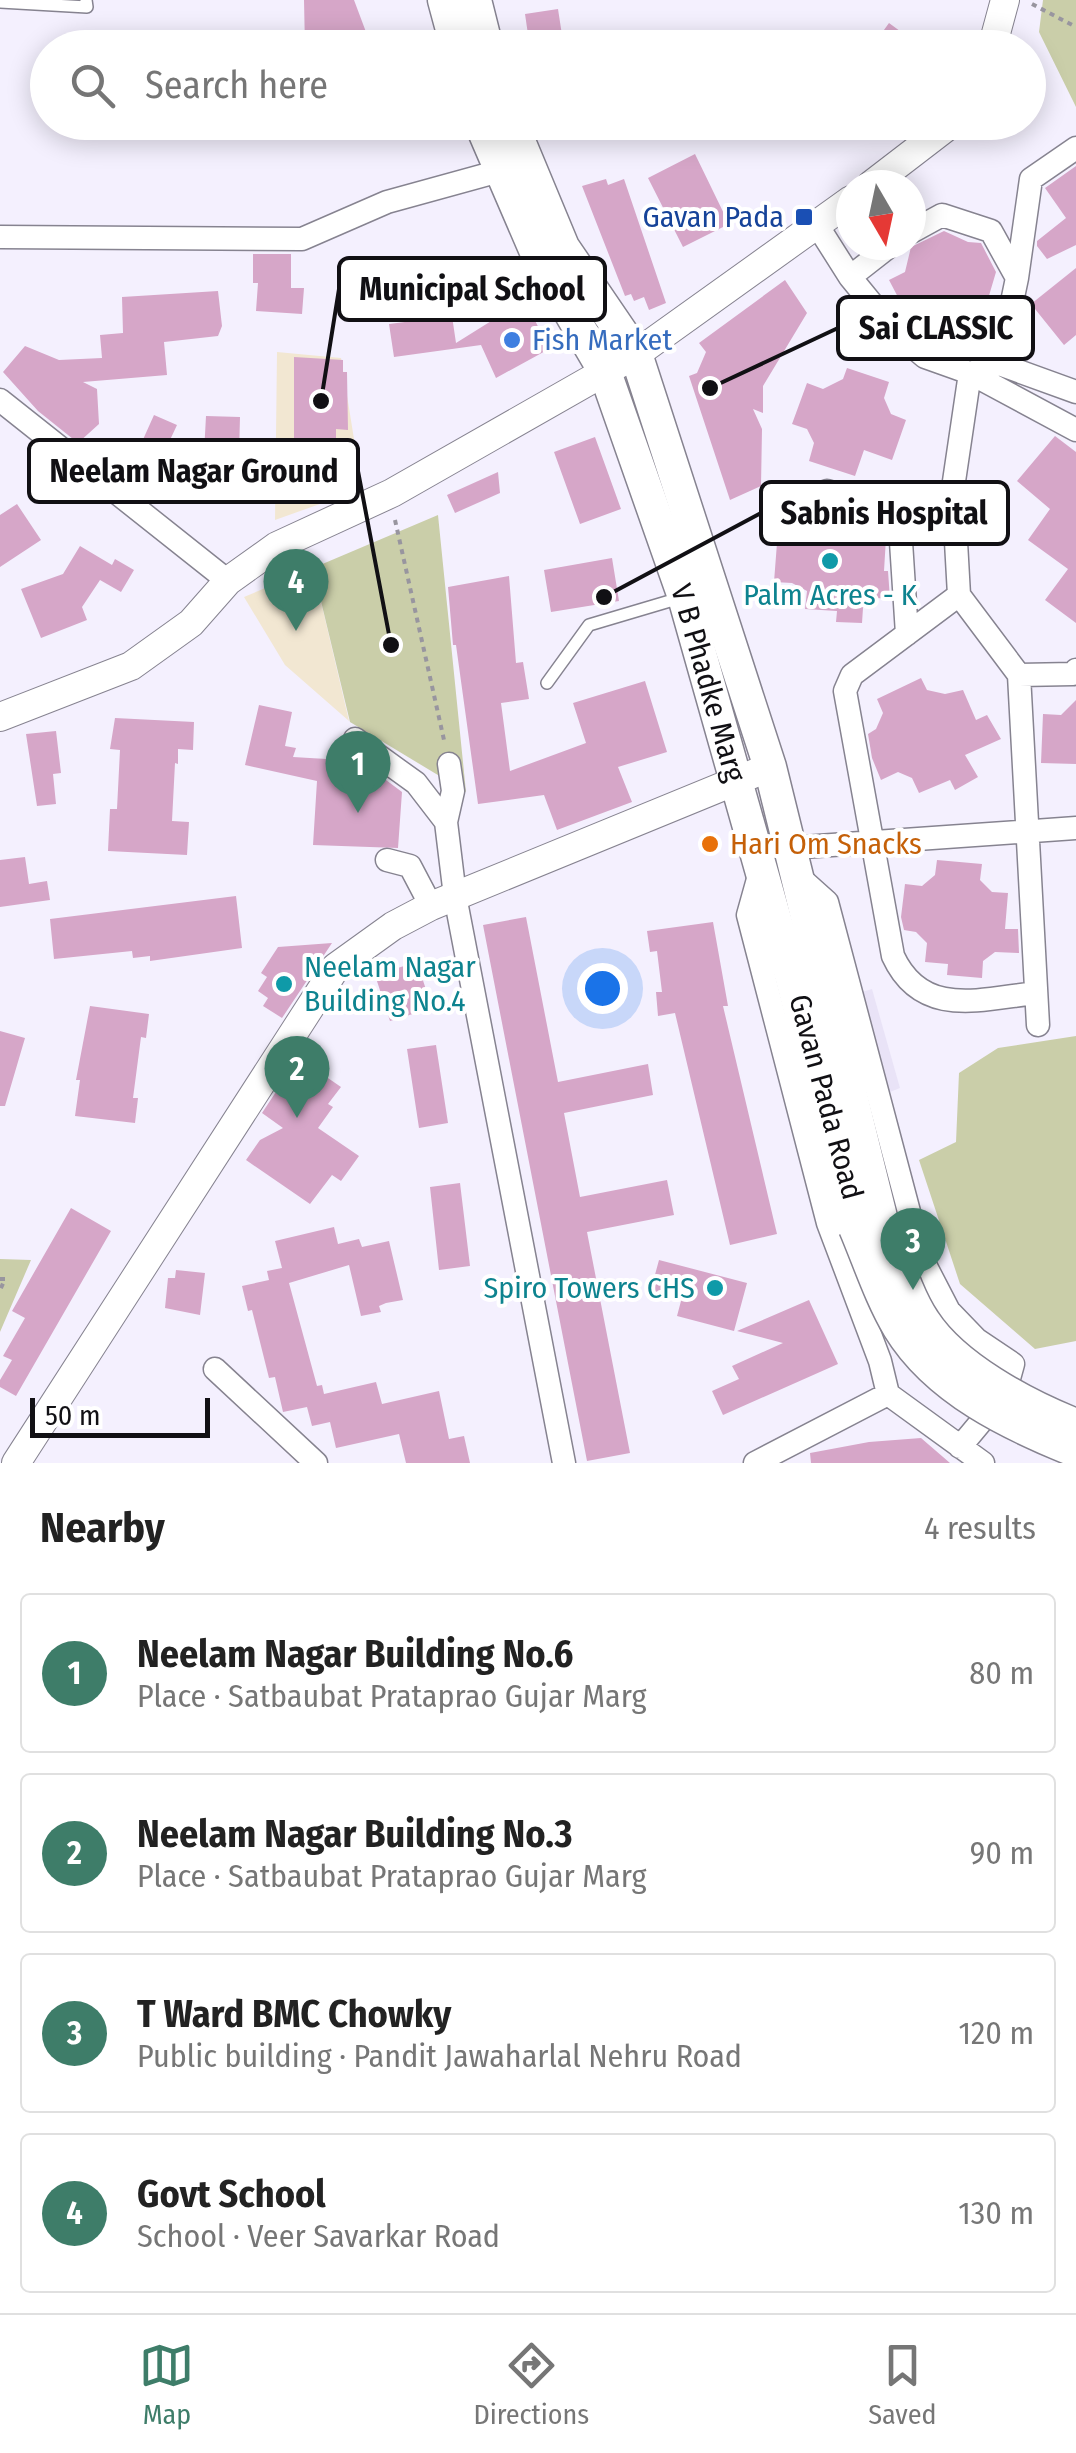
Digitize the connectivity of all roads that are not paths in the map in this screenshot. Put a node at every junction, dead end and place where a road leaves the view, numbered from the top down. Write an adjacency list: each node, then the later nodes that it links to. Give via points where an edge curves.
1 (86, 0): 5 (lane, via 87,7)
2 (444, 0): 6 (main road)
3 (474, 0): 7 (main road)
4 (1005, 0): 8 (street)
5 (0, 2)
6 (452, 30)
7 (482, 30)
8 (997, 30)
9 (500, 140): 12 (main road, V B Phadke Marg)
10 (930, 140): 13 (street)
11 (1076, 148): 20 (street, via 1031,178)
12 (513, 168): 17 (street, via 387,202 302,239); 21 (main road, V B Phadke Marg); 23 (main road, V B Phadke Marg, via 540,261)
13 (891, 170)
14 (836, 211): 16 (street)
15 (926, 224): 20 (street, via 942,215 991,231)
16 (817, 225): 19 (street); 21 (street)
17 (0, 237)
18 (872, 260): 19 (street)
19 (850, 277): 24 (street, via 925,357)
20 (1017, 278): 22 (street)
21 (636, 354): 23 (street); 41 (main road, V B Phadke Marg)
22 (1000, 364): 24 (street); 25 (street)
23 (605, 372): 31 (street, via 392,493 276,546); 33 (main road, V B Phadke Marg)
24 (970, 373): 27 (street); 30 (street, via 954,465)
25 (1076, 392)
26 (0, 400): 31 (street)
27 (1076, 430)
28 (827, 492): 29 (street)
29 (899, 511): 30 (street); 34 (street)
30 (955, 528): 32 (street)
31 (228, 581): 38 (street, via 191,622 131,666)
32 (959, 595): 34 (street); 36 (street)
33 (684, 597): 37 (lane, via 589,625); 42 (main road, V B Phadke Marg)
34 (906, 634): 46 (street, via 852,675 846,691)
35 (1075, 672): 36 (street)
36 (1018, 675): 45 (street)
37 (547, 682)
38 (0, 718)
39 (355, 739): 43 (street, via 416,784)
40 (450, 764): 43 (street)
41 (770, 767): 42 (street); 48 (main road, V B Phadke Marg)
42 (736, 782): 49 (main road, V B Phadke Marg); 50 (street)
43 (446, 822): 50 (street)
44 (1076, 828): 45 (street)
45 (1028, 829): 46 (street); 52 (street)
46 (872, 842): 48 (street); 52 (street, via 900,971 926,994 956,1002)
47 (387, 860): 50 (street, via 410,866)
48 (792, 861): 51 (main road, V B Phadke Marg); 58 (street, via 827,902 921,1256 950,1311 1013,1364 1005,1393)
49 (760, 872): 51 (main road, V B Phadke Marg); 56 (street, Gavan Pada Road, via 748,916 828,1223)
50 (443, 901): 60 (street, via 336,967); 62 (street)
51 (807, 978): 54 (main road)
52 (1036, 994): 53 (street)
53 (1038, 1025)
54 (868, 1225): 57 (main road, bridge, via 922,1319 950,1353); 59 (main road, bridge, via 900,1329 938,1375 979,1404)
55 (215, 1369): 61 (street)
56 (888, 1394): 58 (street); 63 (street)
57 (1076, 1425)
58 (960, 1448): 64 (street)
59 (1076, 1452)
60 (16, 1463)
61 (314, 1463)
62 (564, 1463)
63 (755, 1463)
64 (983, 1463)

